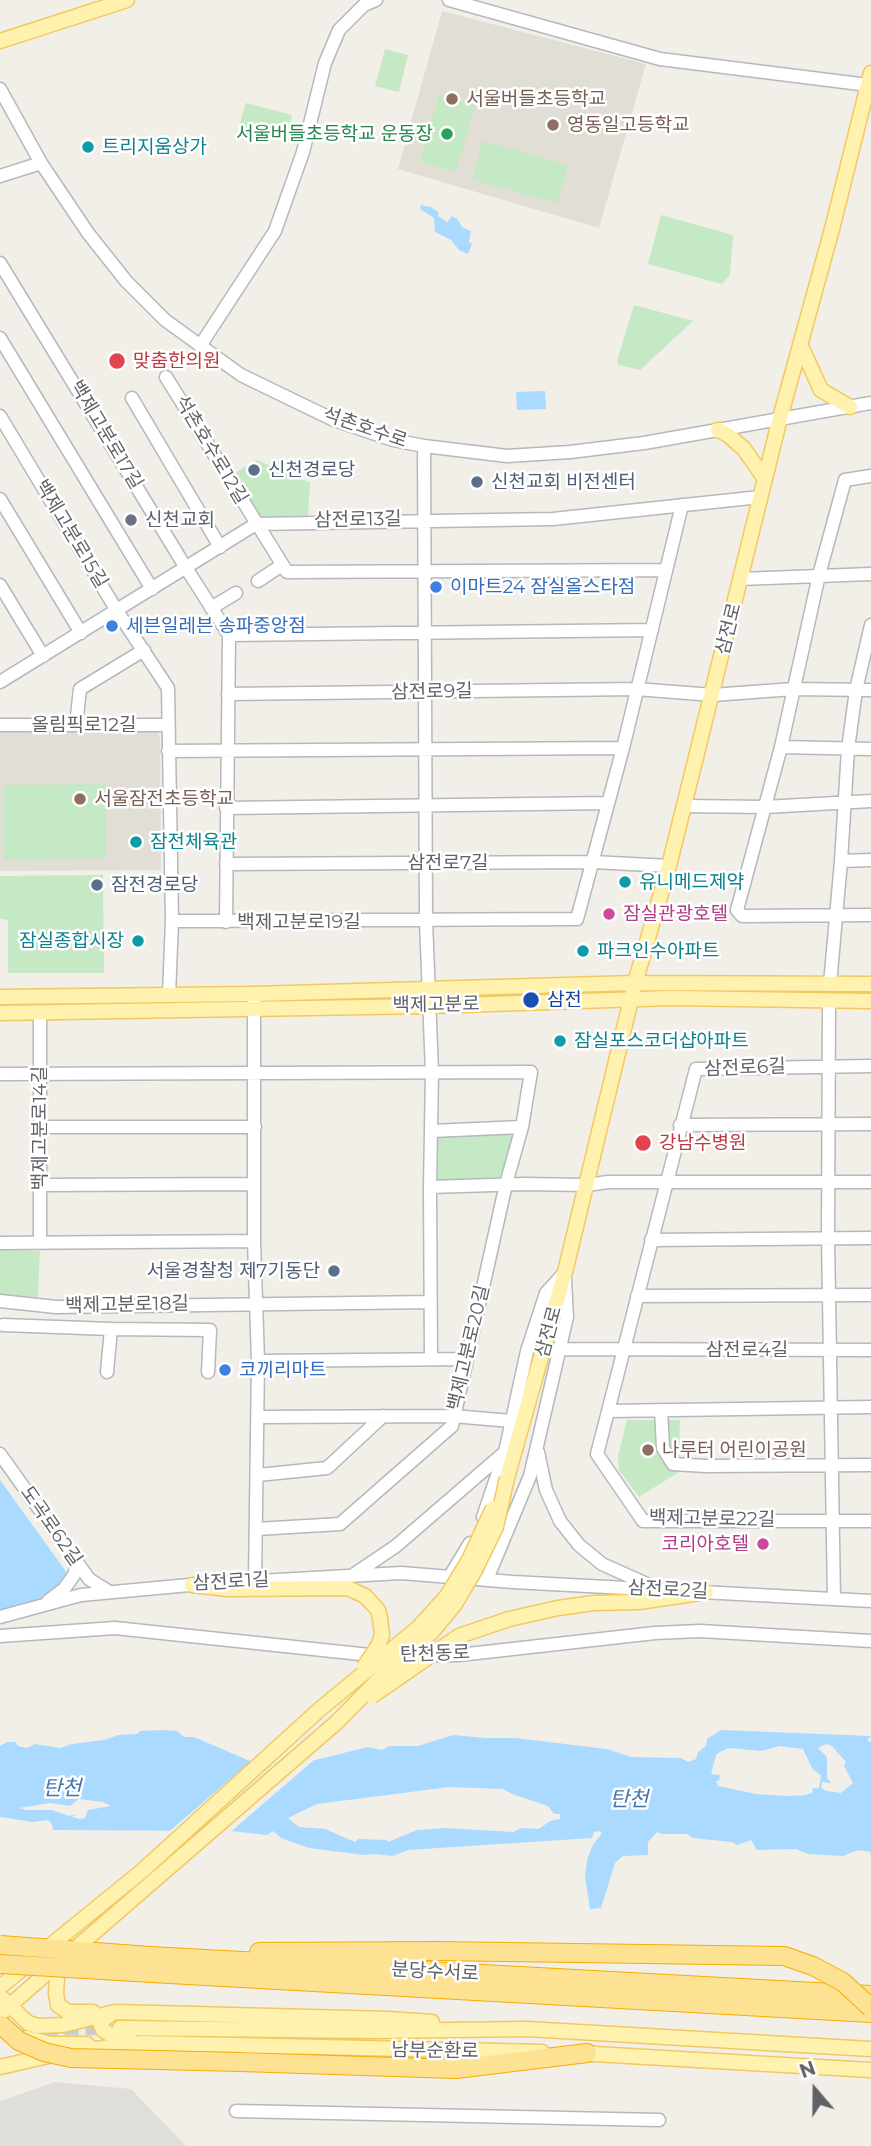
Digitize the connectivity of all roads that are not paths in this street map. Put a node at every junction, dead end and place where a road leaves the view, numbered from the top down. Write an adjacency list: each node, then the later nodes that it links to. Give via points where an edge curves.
1 (127, 0): 4 (main road)
2 (376, 0): 13 (street, via 364,5 340,30 325,63 303,152 275,231)
3 (449, 0): 5 (street, via 660,59)
4 (0, 41)
5 (869, 79): 12 (main road, 삼전로)
6 (0, 89): 7 (street, 석촌호수로)
7 (41, 163): 8 (street); 13 (street, 석촌호수로, via 126,281 165,320)
8 (0, 176)
9 (0, 263): 10 (street, 백제고분로17길)
10 (4, 278): 31 (street, 백제고분로17길)
11 (0, 338): 39 (street)
12 (800, 344): 17 (main road, via 821,390); 19 (main road, 삼전로)
13 (200, 346): 21 (street, 석촌호수로, via 241,374 334,420)
14 (166, 377): 28 (street, 석촌호수로12길)
15 (132, 398): 29 (street)
16 (871, 403): 17 (street, 석촌호수로)
17 (850, 407): 19 (street, 석촌호수로)
18 (0, 416): 42 (street, 백제고분로15길)
19 (780, 418): 20 (street, 석촌호수로); 23 (main road, 삼전로)
20 (718, 430): 21 (street, 석촌호수로, via 644,443 507,456); 23 (main road, via 744,449)
21 (424, 446): 27 (street)
22 (871, 476): 35 (street, via 845,480)
23 (765, 479): 24 (main road, 삼전로)
24 (760, 497): 26 (street, 삼전로13길); 36 (main road, 삼전로)
25 (0, 499): 45 (street)
26 (682, 505): 27 (street, 삼전로13길, via 553,519); 32 (street)
27 (424, 519): 28 (street, 삼전로13길); 33 (street)
28 (256, 524): 29 (street); 30 (street)
29 (220, 547): 31 (street)
30 (282, 565): 33 (street, via 287,572); 37 (street)
31 (186, 568): 39 (street); 41 (street, 백제고분로17길)
32 (666, 570): 33 (street); 44 (street)
33 (424, 572): 46 (street)
34 (871, 574): 35 (street)
35 (819, 575): 36 (street); 53 (street)
36 (741, 579): 58 (main road, 삼전로)
37 (258, 581)
38 (0, 585): 49 (street)
39 (152, 589): 42 (street)
40 (236, 593): 41 (street)
41 (211, 608): 47 (street, 백제고분로17길)
42 (117, 611): 45 (street); 48 (street, 백제고분로15길)
43 (871, 629): 54 (street)
44 (652, 630): 46 (street); 52 (street)
45 (81, 633): 49 (street)
46 (425, 633): 47 (street); 56 (street)
47 (229, 635): 57 (street)
48 (144, 650): 60 (street, via 80,689); 61 (street, 백제고분로15길, via 168,688)
49 (43, 656): 51 (street)
50 (0, 665): 51 (street)
51 (4, 680)
52 (636, 689): 56 (street, 삼전로9길); 58 (street, 삼전로9길); 63 (street)
53 (793, 689): 54 (street, 삼전로9길); 58 (street, 삼전로9길); 62 (street)
54 (856, 690): 55 (street, 삼전로9길); 64 (street)
55 (871, 690)
56 (425, 692): 57 (street, 삼전로9길); 65 (street)
57 (228, 694): 67 (street)
58 (713, 695): 73 (main road, 삼전로)
59 (0, 725): 60 (street, 올림픽로12길)
60 (76, 725): 61 (street, 올림픽로12길)
61 (168, 725): 68 (street, 백제고분로15길)
62 (781, 747): 64 (street); 74 (street)
63 (623, 748): 65 (street); 71 (street)
64 (848, 748): 66 (street); 70 (street)
65 (426, 749): 67 (street); 72 (street)
66 (871, 749)
67 (227, 750): 68 (street); 75 (street)
68 (168, 751): 84 (street, 백제고분로15길)
69 (871, 801): 70 (street)
70 (845, 802): 74 (street); 77 (street)
71 (608, 803): 72 (street); 78 (street)
72 (426, 806): 75 (street); 79 (street)
73 (684, 806): 74 (street); 81 (main road, 삼전로)
74 (765, 807): 83 (street, via 737,910 742,916)
75 (226, 808): 80 (street)
76 (871, 860): 77 (street)
77 (841, 861): 83 (street)
78 (593, 862): 79 (street, 삼전로7길); 81 (street, 삼전로7길); 85 (street, 백제고분로19길, via 577,919)
79 (426, 863): 80 (street, 삼전로7길); 85 (street)
80 (226, 864): 86 (street)
81 (669, 866): 87 (main road, 삼전로)
82 (871, 915): 83 (street)
83 (836, 916): 88 (street)
84 (172, 921): 86 (street, 백제고분로19길); 91 (street, 백제고분로15길)
85 (426, 921): 86 (street, 백제고분로19길); 90 (street)
86 (226, 922)
87 (635, 983): 88 (main road, 백제고분로); 90 (main road, 백제고분로); 93 (main road, 삼전로)
88 (830, 984): 89 (main road, 백제고분로)
89 (871, 984)
90 (429, 989): 95 (main road, 백제고분로); 97 (street, 백제고분로20길)
91 (170, 995): 92 (main road, 백제고분로); 95 (main road, 백제고분로)
92 (0, 997)
93 (633, 999): 94 (main road, 백제고분로); 97 (main road, 백제고분로); 119 (main road, 삼전로)
94 (830, 1000): 96 (main road, 백제고분로); 100 (street)
95 (254, 1001): 97 (main road, 백제고분로); 99 (main road, 백제고분로); 102 (street)
96 (871, 1001)
97 (430, 1006): 103 (street, 백제고분로20길)
98 (0, 1013): 99 (main road, 백제고분로)
99 (40, 1013): 105 (street, 백제고분로14길)
100 (828, 1066): 101 (street); 106 (street); 108 (street, 삼전로6길, via 696,1069)
101 (871, 1066)
102 (256, 1073): 103 (street); 105 (street); 110 (street)
103 (432, 1073): 111 (street, 백제고분로20길, via 531,1072); 112 (street, 백제고분로20길)
104 (0, 1074): 105 (street)
105 (40, 1074): 109 (street, 백제고분로14길)
106 (828, 1124): 107 (street); 108 (street); 114 (street)
107 (871, 1124)
108 (680, 1125): 113 (street, 삼전로6길)
109 (40, 1127): 110 (street); 118 (street, 백제고분로14길)
110 (255, 1127): 116 (street)
111 (522, 1128): 112 (street); 117 (street, 백제고분로20길)
112 (430, 1131): 120 (street, 백제고분로20길)
113 (667, 1182): 114 (street); 119 (street); 123 (street)
114 (828, 1182): 115 (street); 121 (street)
115 (871, 1182)
116 (254, 1184): 118 (street); 124 (street)
117 (506, 1184): 119 (street); 120 (street); 141 (street, 백제고분로20길)
118 (40, 1185): 126 (street, 백제고분로14길)
119 (587, 1185): 127 (main road, 삼전로)
120 (430, 1188): 132 (street, 백제고분로20길)
121 (828, 1237): 122 (street); 123 (street); 128 (street)
122 (871, 1238)
123 (651, 1240): 130 (street)
124 (254, 1241): 126 (street); 133 (street)
125 (0, 1243): 126 (street)
126 (40, 1243)
127 (565, 1272): 136 (street, via 567,1317); 152 (street, via 546,1293); 159 (main road, 삼전로)
128 (829, 1295): 129 (street); 130 (street); 137 (street)
129 (871, 1295)
130 (637, 1296): 139 (street)
131 (0, 1301): 133 (street, 백제고분로18길, via 55,1307)
132 (430, 1302): 133 (street, 백제고분로18길); 140 (street, 백제고분로20길)
133 (255, 1303): 142 (street)
134 (3, 1325): 135 (street)
135 (111, 1329): 143 (street); 144 (street, via 210,1330)
136 (561, 1349): 139 (street, 삼전로4길); 153 (street)
137 (830, 1350): 138 (street, 삼전로4길); 139 (street, 삼전로4길); 145 (street)
138 (871, 1350)
139 (622, 1351): 148 (street)
140 (431, 1359): 141 (street); 142 (street)
141 (466, 1359): 150 (street, 백제고분로20길)
142 (258, 1361): 151 (street)
143 (107, 1372)
144 (208, 1372)
145 (831, 1407): 146 (street); 147 (street); 156 (street)
146 (871, 1407)
147 (661, 1410): 148 (street); 156 (street, via 663,1448 673,1464)
148 (608, 1411): 160 (street, 백제고분로22길, via 597,1454 643,1521)
149 (383, 1416): 150 (street); 151 (street); 158 (street, via 327,1468)
150 (453, 1416): 152 (street); 162 (street, 백제고분로20길, via 452,1426 340,1524)
151 (258, 1417): 158 (street)
152 (511, 1421): 154 (street)
153 (537, 1447): 167 (street, via 522,1497); 170 (street, via 560,1521 579,1545 601,1564)
154 (505, 1452): 164 (street, via 396,1546); 165 (street, via 487,1508)
155 (0, 1454): 163 (street, 도곡로62길)
156 (832, 1465): 157 (street); 160 (street)
157 (871, 1465)
158 (258, 1475): 162 (street)
159 (507, 1478): 179 (main road, bridge, via 447,1596 418,1628); 180 (main road, bridge, via 496,1527 455,1604 431,1633)
160 (833, 1521): 161 (street, 백제고분로22길); 173 (street)
161 (871, 1521)
162 (257, 1529): 168 (street)
163 (77, 1564): 171 (street, 도곡로62길); 175 (street, via 64,1589)
164 (351, 1576): 165 (street, 삼전로1길); 168 (street, 삼전로1길)
165 (450, 1576): 166 (street, 삼전로1길)
166 (466, 1578): 167 (street, 삼전로2길)
167 (487, 1579): 170 (street, 삼전로2길)
168 (255, 1581): 169 (street, 삼전로1길)
169 (192, 1585): 171 (street, 삼전로1길); 179 (main road, bridge, via 348,1588 365,1596 379,1610 382,1635 378,1646 364,1668)
170 (659, 1589): 172 (street, 삼전로2길)
171 (108, 1592): 175 (street, 삼전로1길)
172 (706, 1592): 173 (street, 삼전로2길); 180 (main road, bridge, via 558,1608 459,1636)
173 (834, 1599): 174 (street, 삼전로2길)
174 (871, 1601)
175 (44, 1605): 176 (street, 삼전로1길)
176 (0, 1617)
177 (0, 1636): 178 (street, 탄천동로, via 115,1628 380,1656 460,1655 700,1631)
178 (871, 1641)
179 (319, 1710): 185 (main road, bridge, via 142,1871)
180 (337, 1722): 183 (main road, bridge)
181 (0, 1945): 182 (highway, 분당수서로, bridge)
182 (150, 1956): 187 (highway, 분당수서로); 189 (highway, bridge, via 302,1950 784,1956 842,1982)
183 (60, 1962): 188 (main road); 190 (main road, via 55,1993 61,2009)
184 (0, 1964): 187 (highway, 분당수서로, bridge)
185 (0, 1987)
186 (871, 1995): 187 (highway, 분당수서로)
187 (777, 1999): 189 (highway, 분당수서로)
188 (2, 2008): 190 (main road, via 38,2026); 194 (main road, via 22,2036 51,2044)
189 (871, 2010)
190 (115, 2012): 193 (main road, via 388,2019); 194 (main road, via 100,2022 103,2030)
191 (0, 2024): 196 (highway, bridge, via 44,2052 71,2058 456,2069)
192 (120, 2028): 193 (main road, 남부순환로)
193 (527, 2029): 195 (main road, 남부순환로)
194 (141, 2043): 196 (main road, 남부순환로); 197 (main road, 남부순환로)
195 (871, 2049)
196 (587, 2053): 198 (main road, 남부순환로)
197 (0, 2067)
198 (871, 2070)
199 (236, 2111): 200 (street)
200 (659, 2120)

